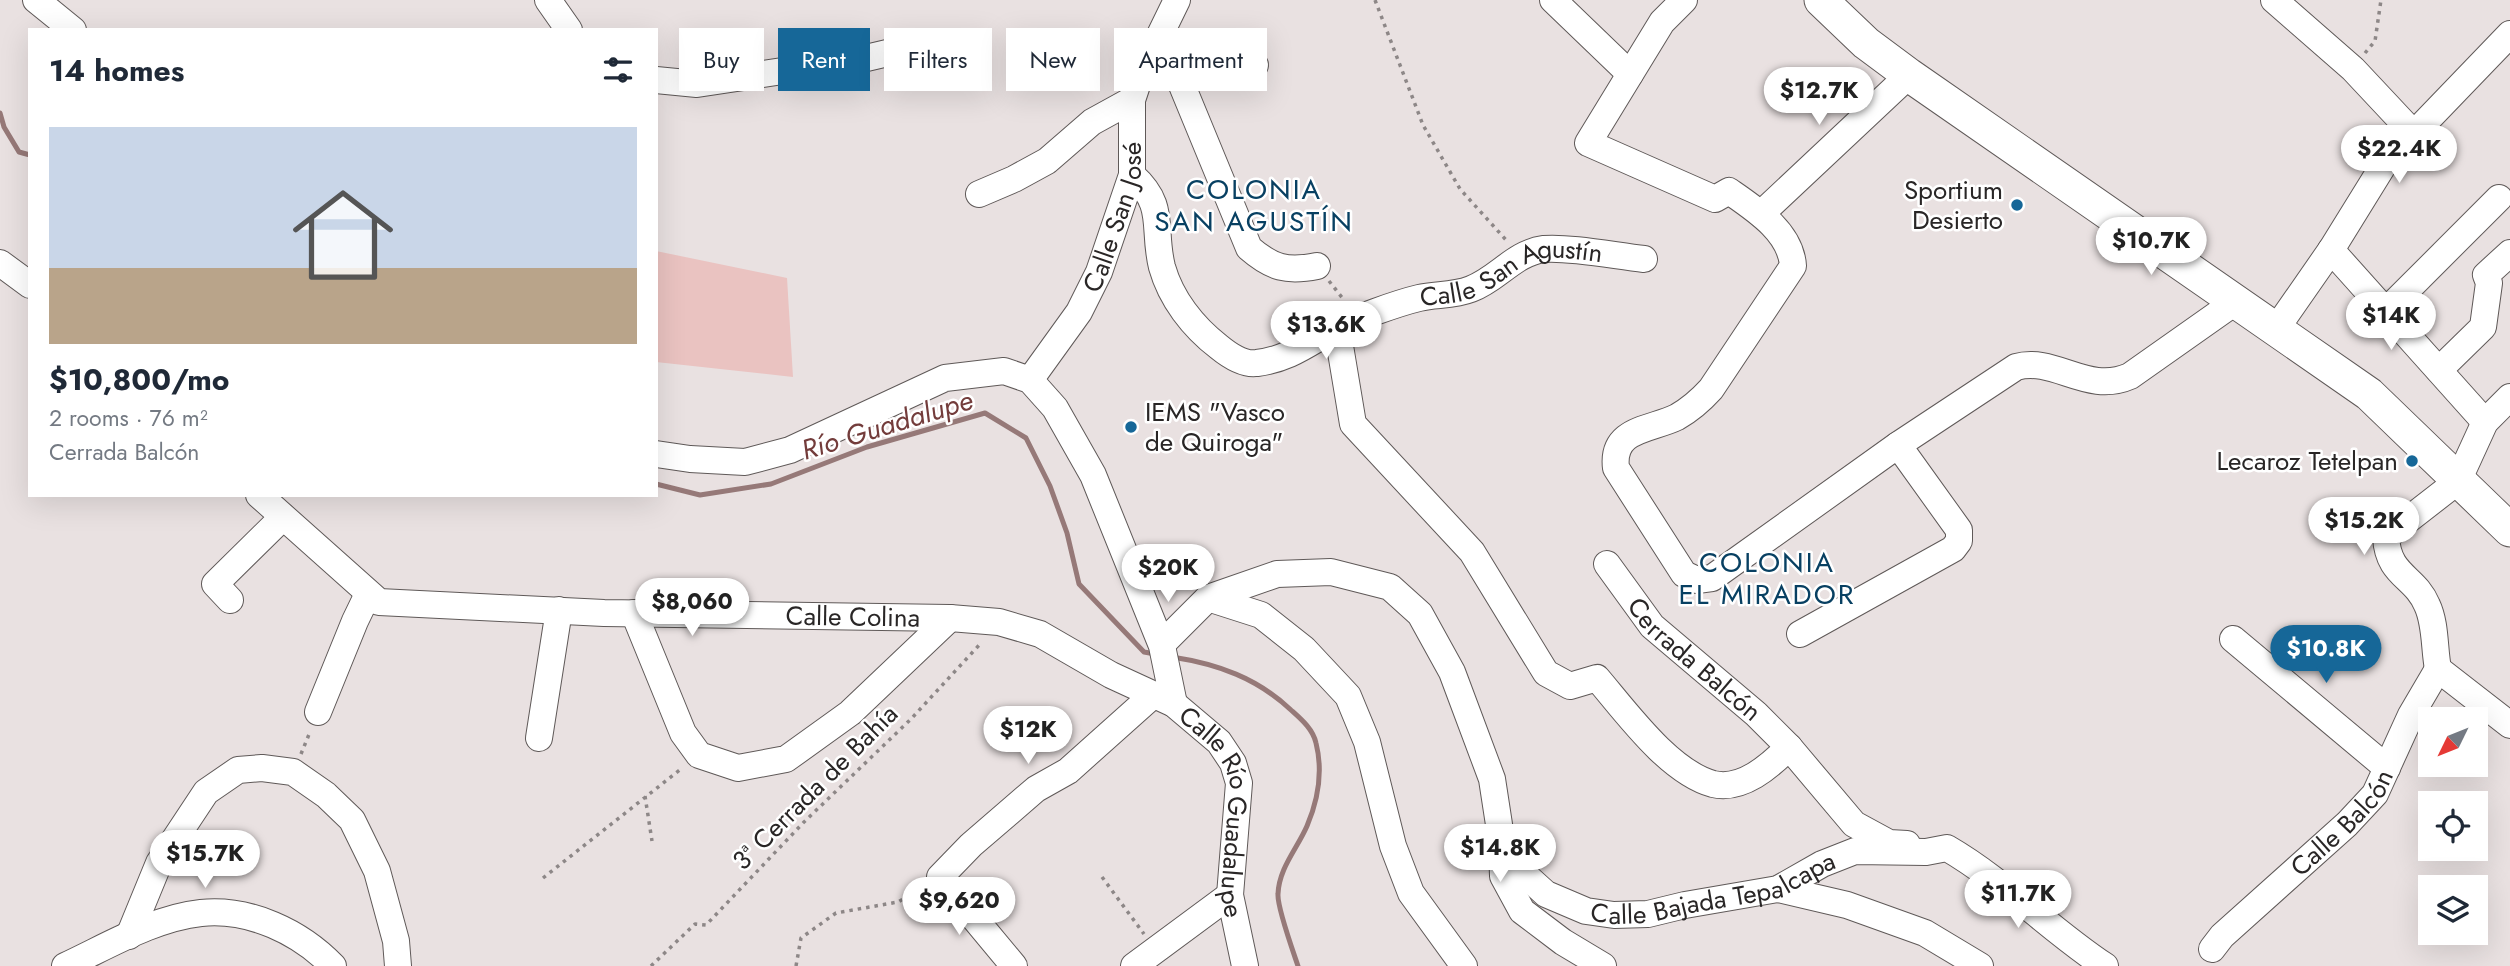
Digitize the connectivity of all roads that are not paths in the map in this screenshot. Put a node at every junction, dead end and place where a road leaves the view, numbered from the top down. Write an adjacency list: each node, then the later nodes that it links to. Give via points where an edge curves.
1 (36, 0): 8 (street)
2 (548, 0): 9 (street)
3 (1177, 0): 10 (street, Calle San José)
4 (1553, 0): 13 (street)
5 (1684, 0): 13 (street, via 1662,22)
6 (1821, 0): 14 (main road, via 1866,43)
7 (2274, 0): 19 (street, via 2353,69)
8 (71, 28)
9 (568, 28)
10 (1163, 28)
11 (2510, 34): 19 (street)
12 (884, 54): 15 (street, via 696,84)
13 (1630, 74): 23 (street, via 1588,143 1715,199 1729,191)
14 (1909, 75): 23 (street); 30 (main road)
15 (658, 80)
16 (1135, 91): 18 (street, Calle San José)
17 (1184, 91): 28 (street, via 1249,248 1283,269)
18 (1132, 100): 20 (street, Calle San José); 21 (street, via 1092,122 1047,161)
19 (2413, 132): 24 (street, via 2383,166)
20 (1132, 175): 32 (street, Calle San Agustín, via 1153,200 1163,268 1184,313 1235,358 1254,364 1283,358); 35 (street, Calle San José, via 1099,272 1079,312)
21 (979, 194)
22 (2499, 198): 31 (street)
23 (1761, 214): 38 (street, via 1789,248 1793,266 1711,388 1675,418 1640,429 1620,444 1614,457 1616,468 1684,574 1697,580 1712,578)
24 (2331, 250): 31 (street); 33 (street)
25 (2510, 253): 34 (street, via 2486,275 2483,327)
26 (1644, 259): 32 (street, Calle San Agustín, via 1545,249 1520,256 1472,289 1420,298)
27 (0, 263): 29 (street)
28 (1317, 266)
29 (28, 284)
30 (2235, 302): 33 (main road); 38 (street, via 2117,382 2101,383 2034,364 2016,367)
31 (2385, 311): 34 (street)
32 (1349, 323): 59 (street, via 1353,424 1472,552 1546,673 1570,686 1597,678 1646,736 1685,770 1714,784 1737,783 1754,776)
33 (2276, 329): 40 (main road, via 2369,394)
34 (2439, 370): 37 (street)
35 (1030, 380): 39 (street, via 1004,371 945,379 790,450 745,462); 53 (street, Calle Río Guadalupe, via 1055,408 1093,475)
36 (2510, 397): 37 (street)
37 (2485, 422): 40 (street)
38 (1898, 445): 51 (street, via 1959,530 1959,541 1954,549)
39 (658, 454)
40 (2458, 481): 43 (main road); 54 (street, via 2386,537 2392,564 2426,601 2432,616)
41 (261, 497): 42 (street, Calle Colina)
42 (283, 517): 45 (street, Calle Colina); 47 (street, via 215,584)
43 (2510, 530)
44 (1607, 564): 59 (street, Cerrada Balcón, via 1652,626)
45 (368, 594): 48 (street, Calle Colina, via 379,602); 56 (street)
46 (1208, 598): 53 (street); 61 (street, Calle Bajada Tepalcapa, via 1277,574 1331,572 1390,587 1420,614 1452,672 1492,779); 73 (street, via 1261,615 1304,649 1348,696 1367,742 1393,846 1411,893)
47 (230, 600)
48 (559, 610): 49 (street, Calle Colina); 58 (street)
49 (634, 613): 50 (street, Calle Colina); 50 (street, via 683,733 699,755 738,768 786,759 850,713)
50 (950, 618): 55 (street, Calle Colina, via 1000,623 1040,634)
51 (1800, 634)
52 (2233, 639): 60 (street)
53 (1164, 653): 55 (street, Calle Río Guadalupe)
54 (2438, 669): 57 (street); 60 (street, Calle Balcón)
55 (1164, 700): 64 (street, Calle Río Guadalupe, via 1219,742 1233,764 1239,783); 71 (street, via 1036,789 940,877)
56 (318, 712)
57 (2510, 725)
58 (540, 738)
59 (1789, 747): 62 (street, via 1854,824 1889,843)
60 (2387, 768): 66 (street, Calle Balcón, via 2375,794 2347,824)
61 (1502, 844): 63 (street, Calle Bajada Tepalcapa, via 1514,865 1546,894 1586,911 1647,914); 74 (street, via 1503,876 1522,911)
62 (1952, 852): 63 (street, Calle Bajada Tepalcapa, via 1856,851); 76 (street)
63 (1778, 889): 75 (street, via 1847,905 1925,933)
64 (1230, 895): 67 (street); 72 (street, Calle Río Guadalupe)
65 (129, 936): 68 (street); 69 (street, via 173,919 229,914 292,933); 70 (street, via 159,863 206,792 238,769 262,768 293,772 352,820 377,871)
66 (2212, 949)
67 (1145, 958)
68 (65, 966)
69 (333, 966)
70 (398, 966)
71 (1014, 966)
72 (1245, 966)
73 (1464, 966)
74 (1603, 966)
75 (1980, 966)
76 (2105, 966)

